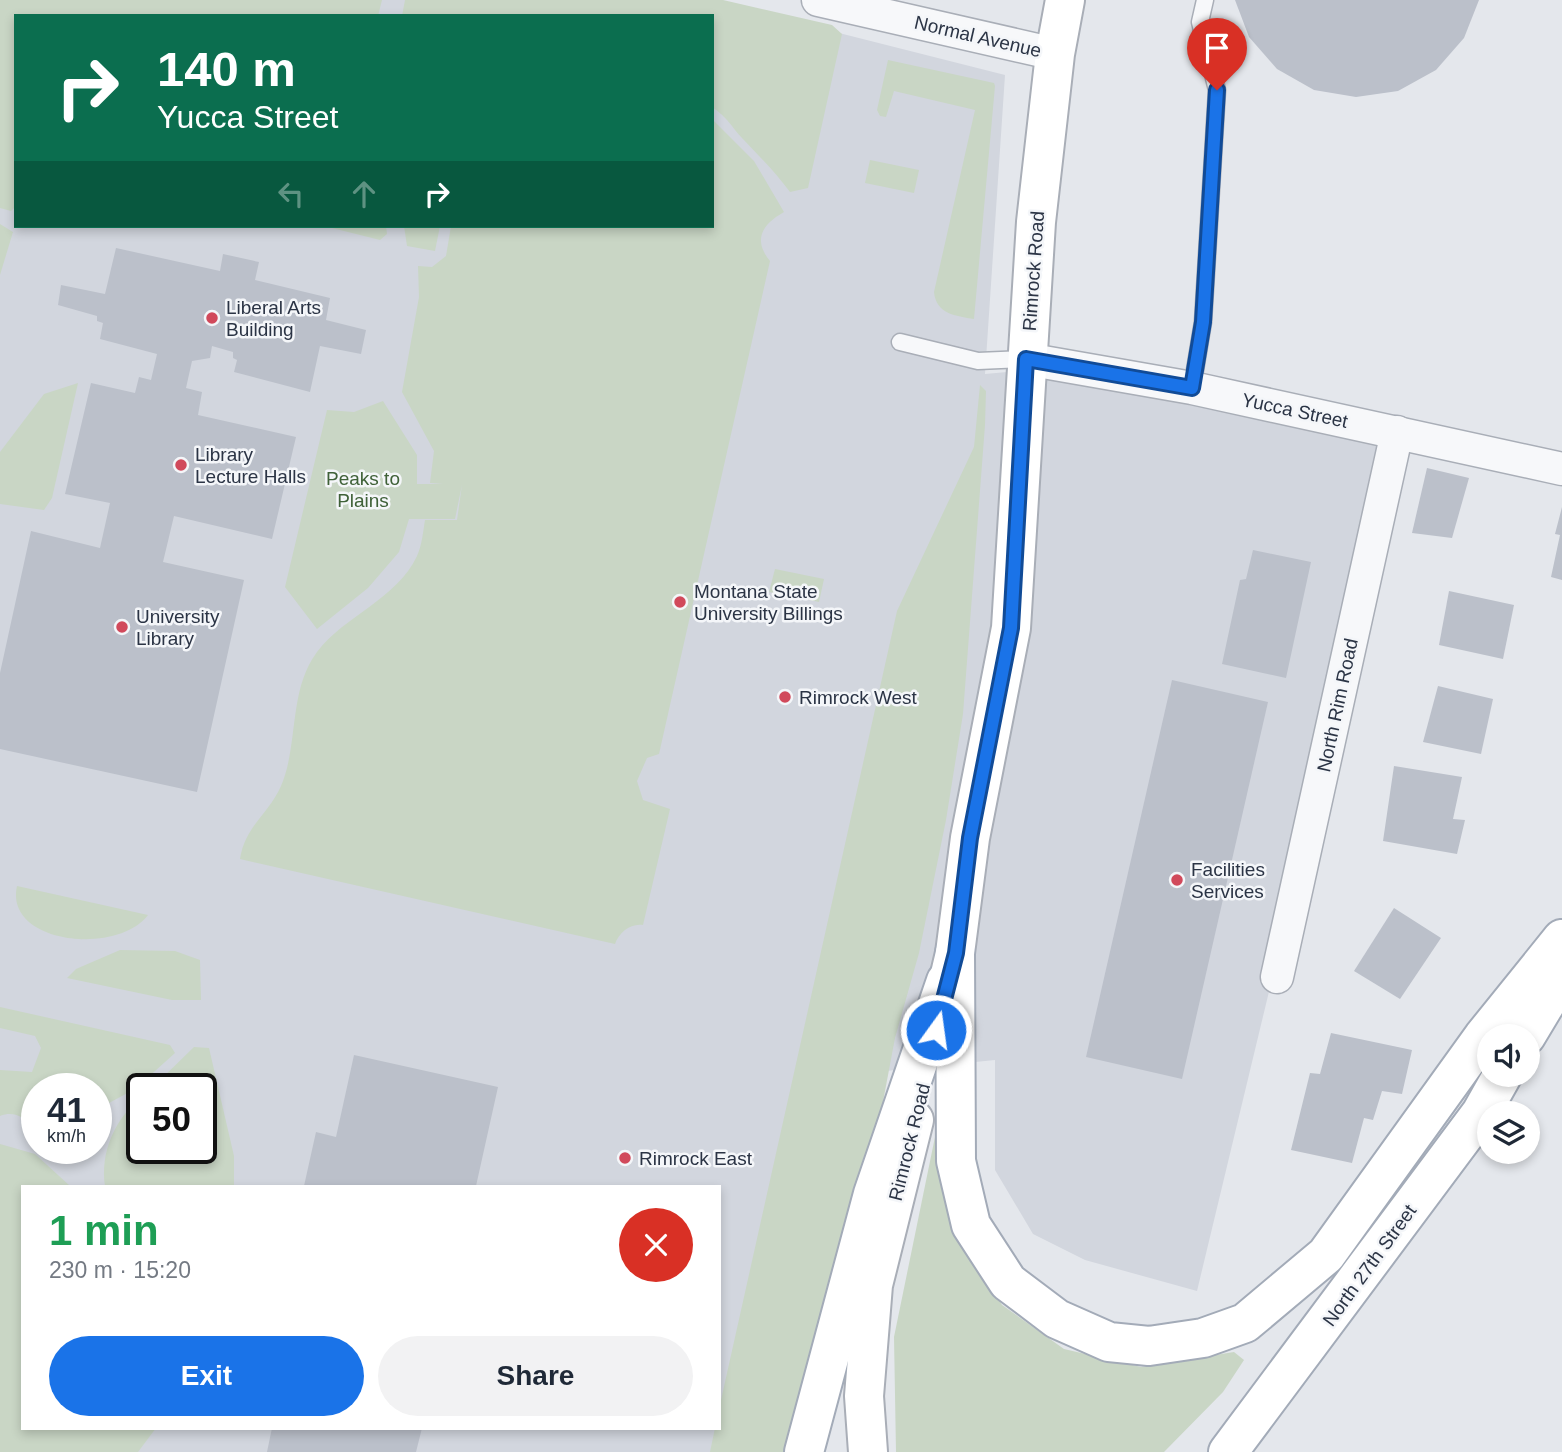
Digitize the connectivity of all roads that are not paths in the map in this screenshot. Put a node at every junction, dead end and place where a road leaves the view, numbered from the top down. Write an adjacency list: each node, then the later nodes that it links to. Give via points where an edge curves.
1 (818, 0): 4 (street, Normal Avenue)
2 (1065, 0): 4 (main road, Rimrock Road)
3 (1205, 0): 7 (lane, via 1200,22 1217,90 1203,322)
4 (1055, 54): 6 (main road, Rimrock Road)
5 (900, 342): 6 (lane, via 978,361)
6 (1026, 359): 7 (street, Yucca Street); 11 (main road, Rimrock Road, via 1011,628 970,838)
7 (1192, 388): 8 (street, Yucca Street)
8 (1397, 432): 9 (street, Yucca Street); 13 (street, North Rim Road)
9 (1562, 469)
10 (1562, 939): 11 (main road, via 1483,1037 1326,1255 1245,1323 1203,1338 1149,1346 1109,1342 1058,1319 1008,1282 971,1224 956,1161)
11 (956, 953): 16 (main road, via 873,1194); 17 (main road, Rimrock Road, via 873,1285 864,1396)
12 (1562, 976): 14 (main road)
13 (1277, 977)
14 (1533, 1024)
15 (1495, 1087): 18 (main road, North 27th Street)
16 (804, 1452)
17 (868, 1452)
18 (1227, 1452)

